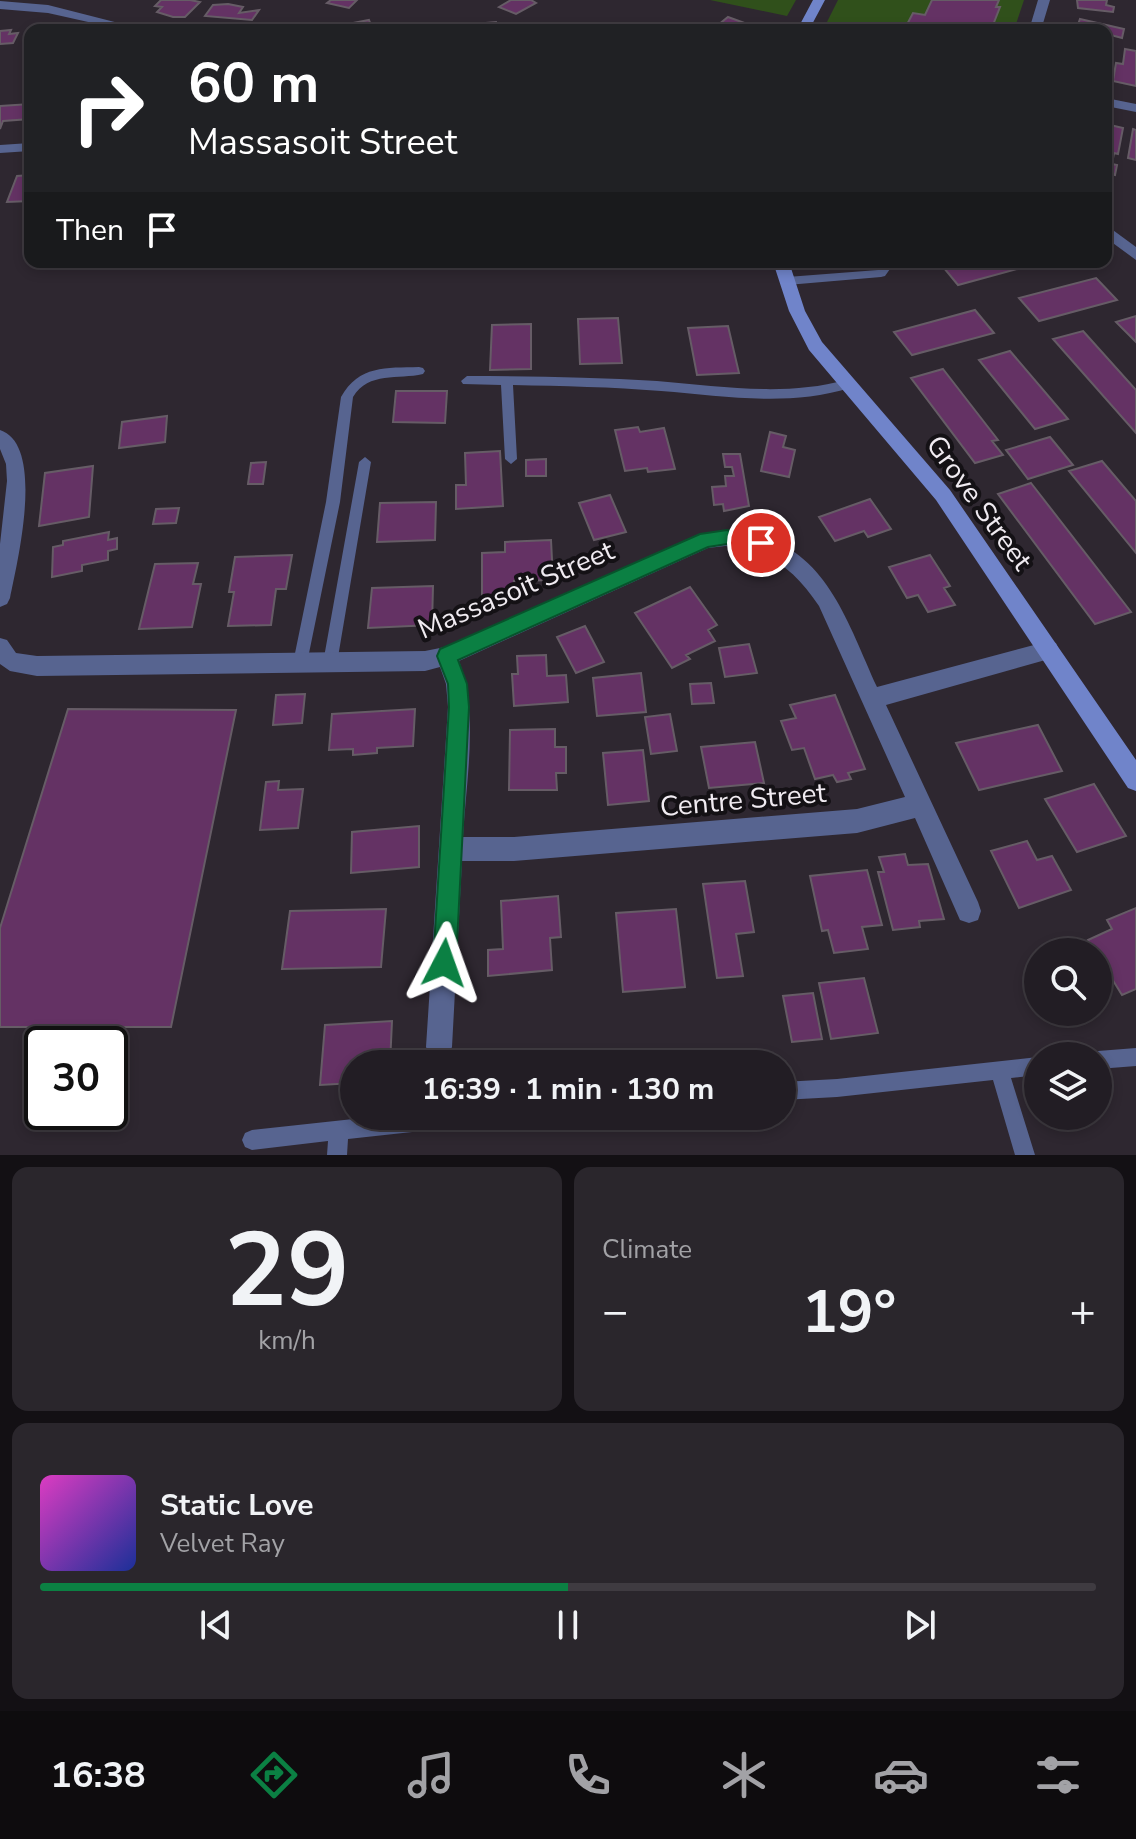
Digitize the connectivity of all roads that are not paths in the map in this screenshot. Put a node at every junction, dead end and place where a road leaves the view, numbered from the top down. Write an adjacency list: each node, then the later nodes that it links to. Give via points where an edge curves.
1 (819, 0): 5 (street)
2 (1044, 0): 6 (street)
3 (0, 5): 4 (street)
4 (114, 24)
5 (806, 24)
6 (1037, 24)
7 (1112, 103): 8 (street)
8 (1136, 108)
9 (24, 147): 10 (street)
10 (0, 149)
11 (1112, 235): 12 (street)
12 (1136, 255)
13 (885, 268): 14 (lane, via 881,273)
14 (784, 271): 18 (street, Grove Street, via 808,334)
15 (419, 371): 26 (lane, via 367,376 347,397 333,502)
16 (467, 381): 17 (lane)
17 (507, 381): 18 (lane, via 777,394); 20 (lane)
18 (846, 385): 24 (street, Grove Street, via 943,495)
19 (0, 437): 22 (street, via 12,452 15,470)
20 (511, 459)
21 (365, 462): 27 (lane)
22 (0, 598)
23 (0, 647): 26 (street, Massasoit Street, via 10,661 37,666)
24 (1049, 650): 28 (street); 29 (street, Grove Street)
25 (447, 656): 27 (street, Massasoit Street, via 416,662); 28 (street, Massasoit Street, via 697,543 737,538 773,547 804,568 834,614); 31 (street, via 459,707)
26 (300, 663): 27 (street, Massasoit Street)
27 (330, 663)
28 (873, 698): 30 (street, Massasoit Street)
29 (1136, 780)
30 (921, 805): 31 (street, Centre Street, via 857,821 514,849); 32 (street)
31 (452, 849): 33 (street)
32 (969, 911)
33 (439, 1047)
34 (1136, 1057): 35 (lane)
35 (1112, 1059)
36 (1024, 1067): 37 (lane)
37 (999, 1070): 38 (lane); 43 (lane)
38 (796, 1090)
39 (348, 1130): 40 (lane)
40 (339, 1131): 41 (lane); 42 (lane)
41 (252, 1140)
42 (337, 1155)
43 (1025, 1155)

